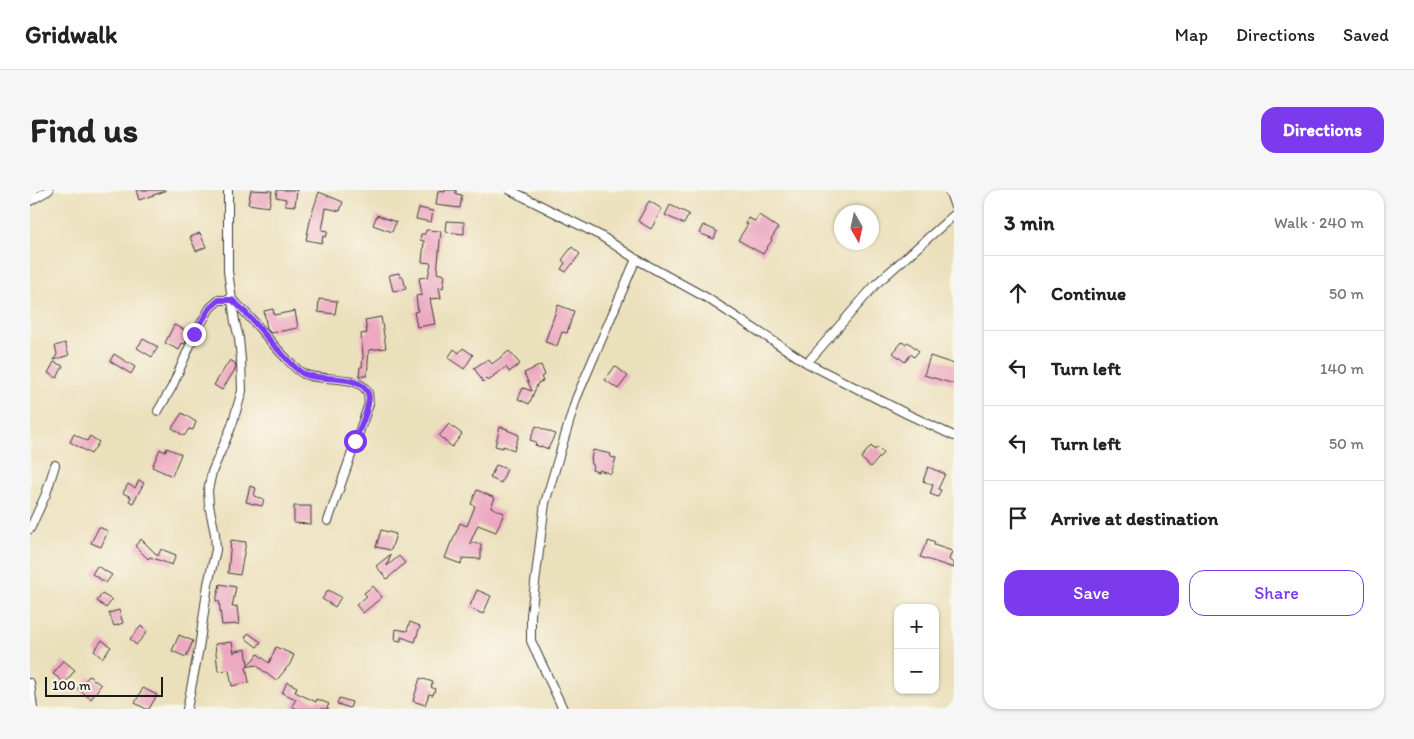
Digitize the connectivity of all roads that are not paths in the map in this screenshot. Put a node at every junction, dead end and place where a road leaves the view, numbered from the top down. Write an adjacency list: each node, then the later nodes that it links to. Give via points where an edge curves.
1 (49, 190): 5 (street)
2 (228, 190): 9 (street, via 228,271)
3 (510, 190): 8 (street, via 601,236)
4 (949, 190): 6 (street)
5 (30, 201)
6 (954, 204)
7 (954, 216): 10 (street, via 876,284)
8 (636, 259): 10 (street, via 707,298); 19 (street, via 576,399 545,502 531,615 531,641)
9 (232, 300): 11 (street, via 219,300 210,308 194,334); 14 (street, via 304,374 355,383 368,394 368,404); 18 (street, via 239,338 242,391 208,490 216,550)
10 (807, 363): 12 (street)
11 (158, 412)
12 (954, 436)
13 (55, 465): 15 (street)
14 (328, 521)
15 (30, 529)
16 (30, 683): 17 (street)
17 (33, 709)
18 (187, 709)
19 (563, 709)

